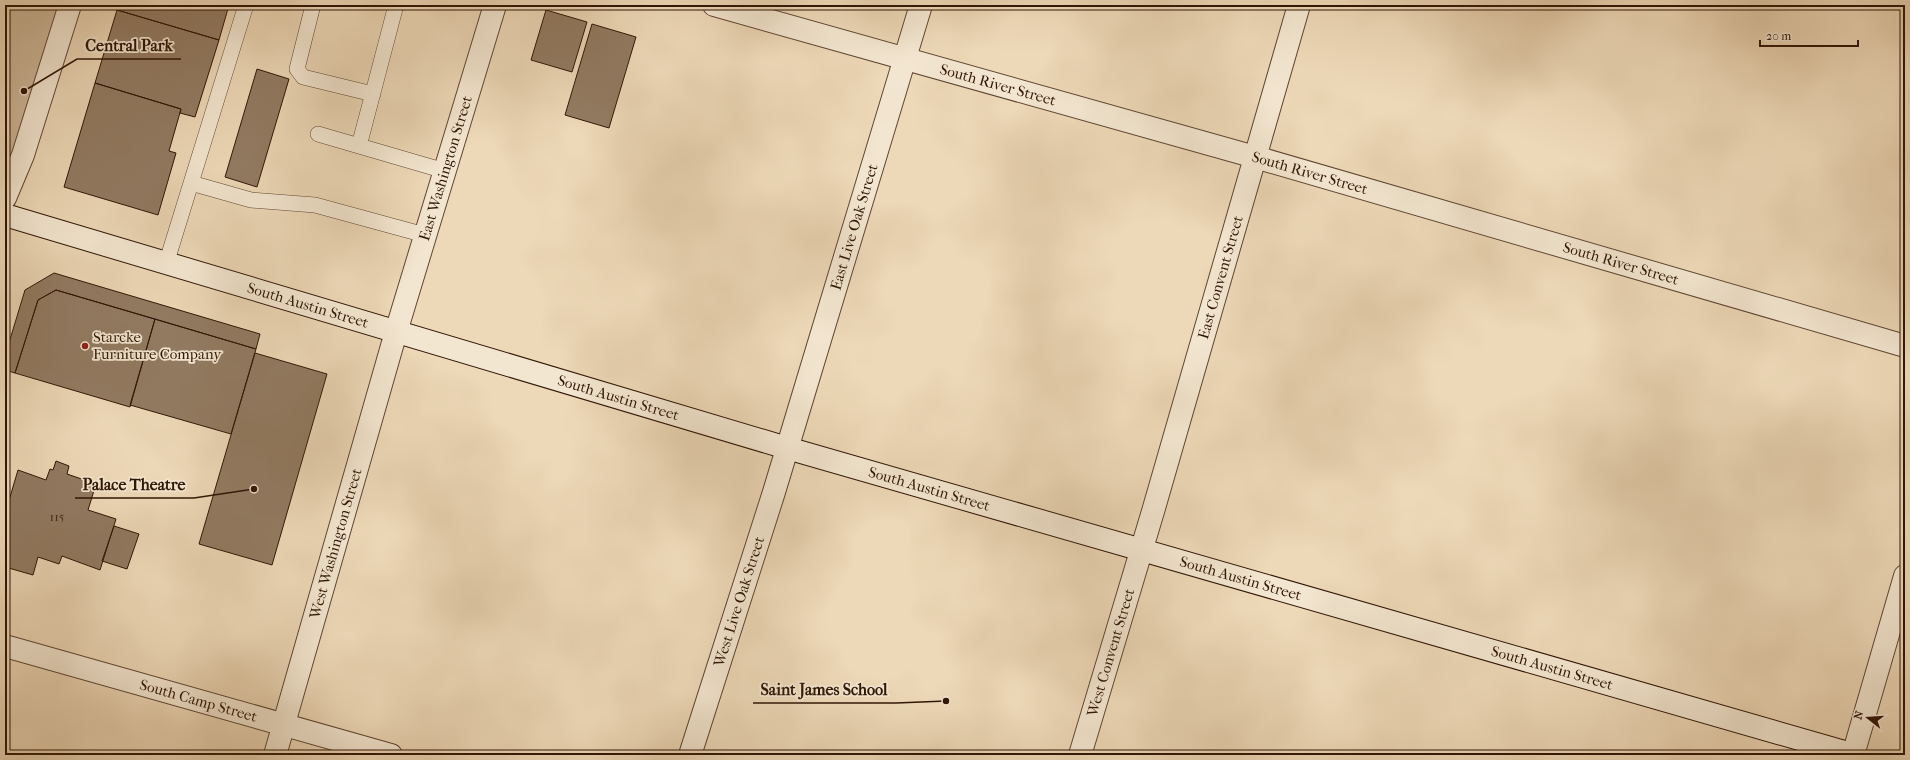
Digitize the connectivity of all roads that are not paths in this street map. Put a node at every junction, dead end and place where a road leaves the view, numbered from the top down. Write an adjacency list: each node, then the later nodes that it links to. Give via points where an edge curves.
1 (70, 5): 16 (street, via 23,154)
2 (246, 5): 15 (lane)
3 (313, 5): 10 (lane, via 296,69 303,77)
4 (396, 5): 10 (lane)
5 (496, 5): 14 (street, East Washington Street)
6 (714, 5): 9 (street, South River Street)
7 (921, 5): 9 (street, East Live Oak Street)
8 (1299, 5): 13 (street, East Convent Street)
9 (905, 59): 13 (street, South River Street); 22 (street, East Live Oak Street)
10 (373, 94): 12 (lane)
11 (318, 134): 12 (lane)
12 (359, 146): 14 (lane)
13 (1255, 157): 21 (street, South River Street); 23 (street, East Convent Street)
14 (445, 171): 18 (street, East Washington Street)
15 (191, 183): 18 (lane, via 252,200 315,205); 19 (lane)
16 (5, 198)
17 (5, 215): 19 (street, South Austin Street)
18 (425, 235): 20 (street, East Washington Street)
19 (166, 264): 20 (street, South Austin Street)
20 (396, 332): 22 (street, South Austin Street); 26 (street, West Washington Street)
21 (1905, 346)
22 (787, 448): 23 (street, South Austin Street); 29 (street, West Live Oak Street)
23 (1141, 549): 30 (street, West Convent Street); 31 (street, South Austin Street)
24 (1905, 576): 31 (street)
25 (5, 646): 26 (street, South Camp Street)
26 (284, 724): 27 (street, West Washington Street); 28 (street, South Camp Street)
27 (275, 755)
28 (391, 755)
29 (690, 755)
30 (1080, 755)
31 (1854, 755)

